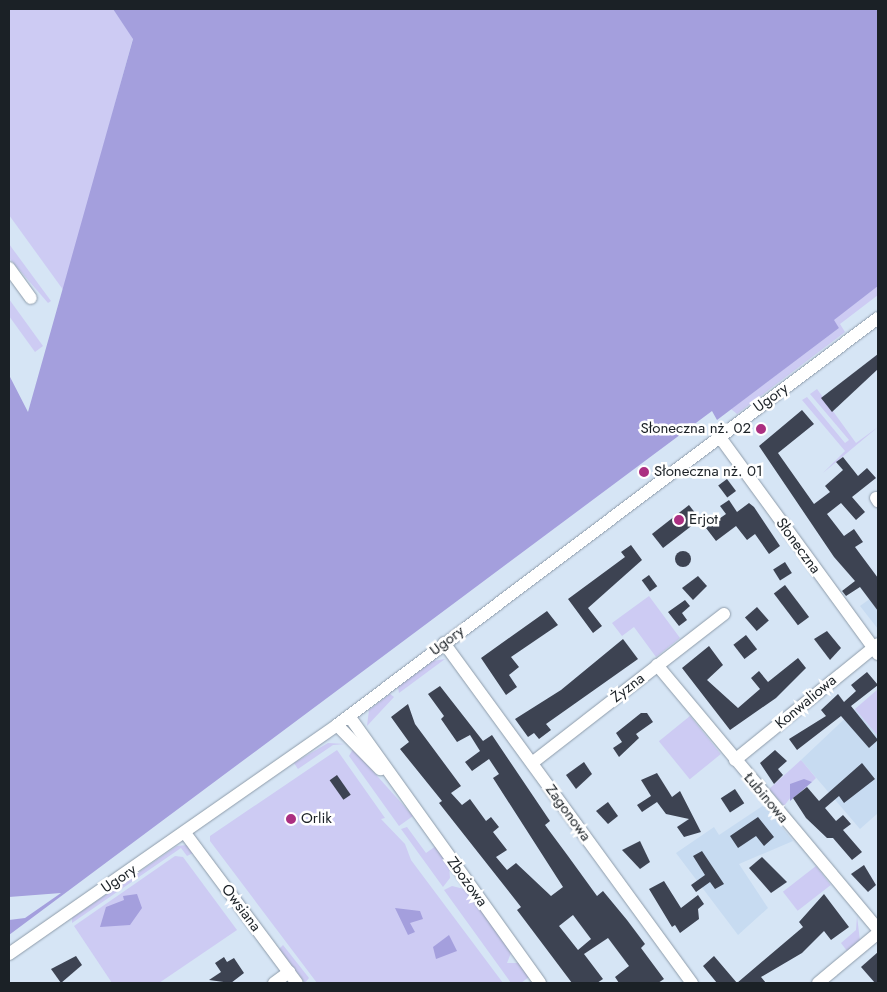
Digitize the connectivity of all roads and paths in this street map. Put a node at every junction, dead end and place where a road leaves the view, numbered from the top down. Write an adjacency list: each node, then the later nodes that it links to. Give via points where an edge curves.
1 (9, 268): 2 (street)
2 (31, 298)
3 (878, 318): 4 (street, Ugory)
4 (719, 436): 6 (street, Ugory); 7 (street, Słoneczna)
5 (724, 614): 8 (street, Żyzna)
6 (444, 643): 9 (street, Ugory); 12 (street, Zagonowa)
7 (876, 649): 11 (street, Konwaliowa)
8 (657, 665): 11 (street, Łubinowa); 12 (street, Żyzna)
9 (349, 716): 10 (street, Ugory); 13 (street, Zbożowa)
10 (337, 725): 13 (street, Zbożowa); 14 (street, Ugory)
11 (735, 760): 15 (street, Łubinowa)
12 (532, 763): 22 (street, Zagonowa)
13 (393, 780): 21 (street, Zbożowa)
14 (185, 833): 17 (street, Ugory); 18 (street, Owsiana)
15 (878, 929)
16 (878, 933): 23 (street)
17 (9, 954)
18 (289, 972): 19 (street); 20 (street, Owsiana)
19 (274, 983)
20 (298, 983)
21 (540, 983)
22 (692, 983)
23 (818, 983)

